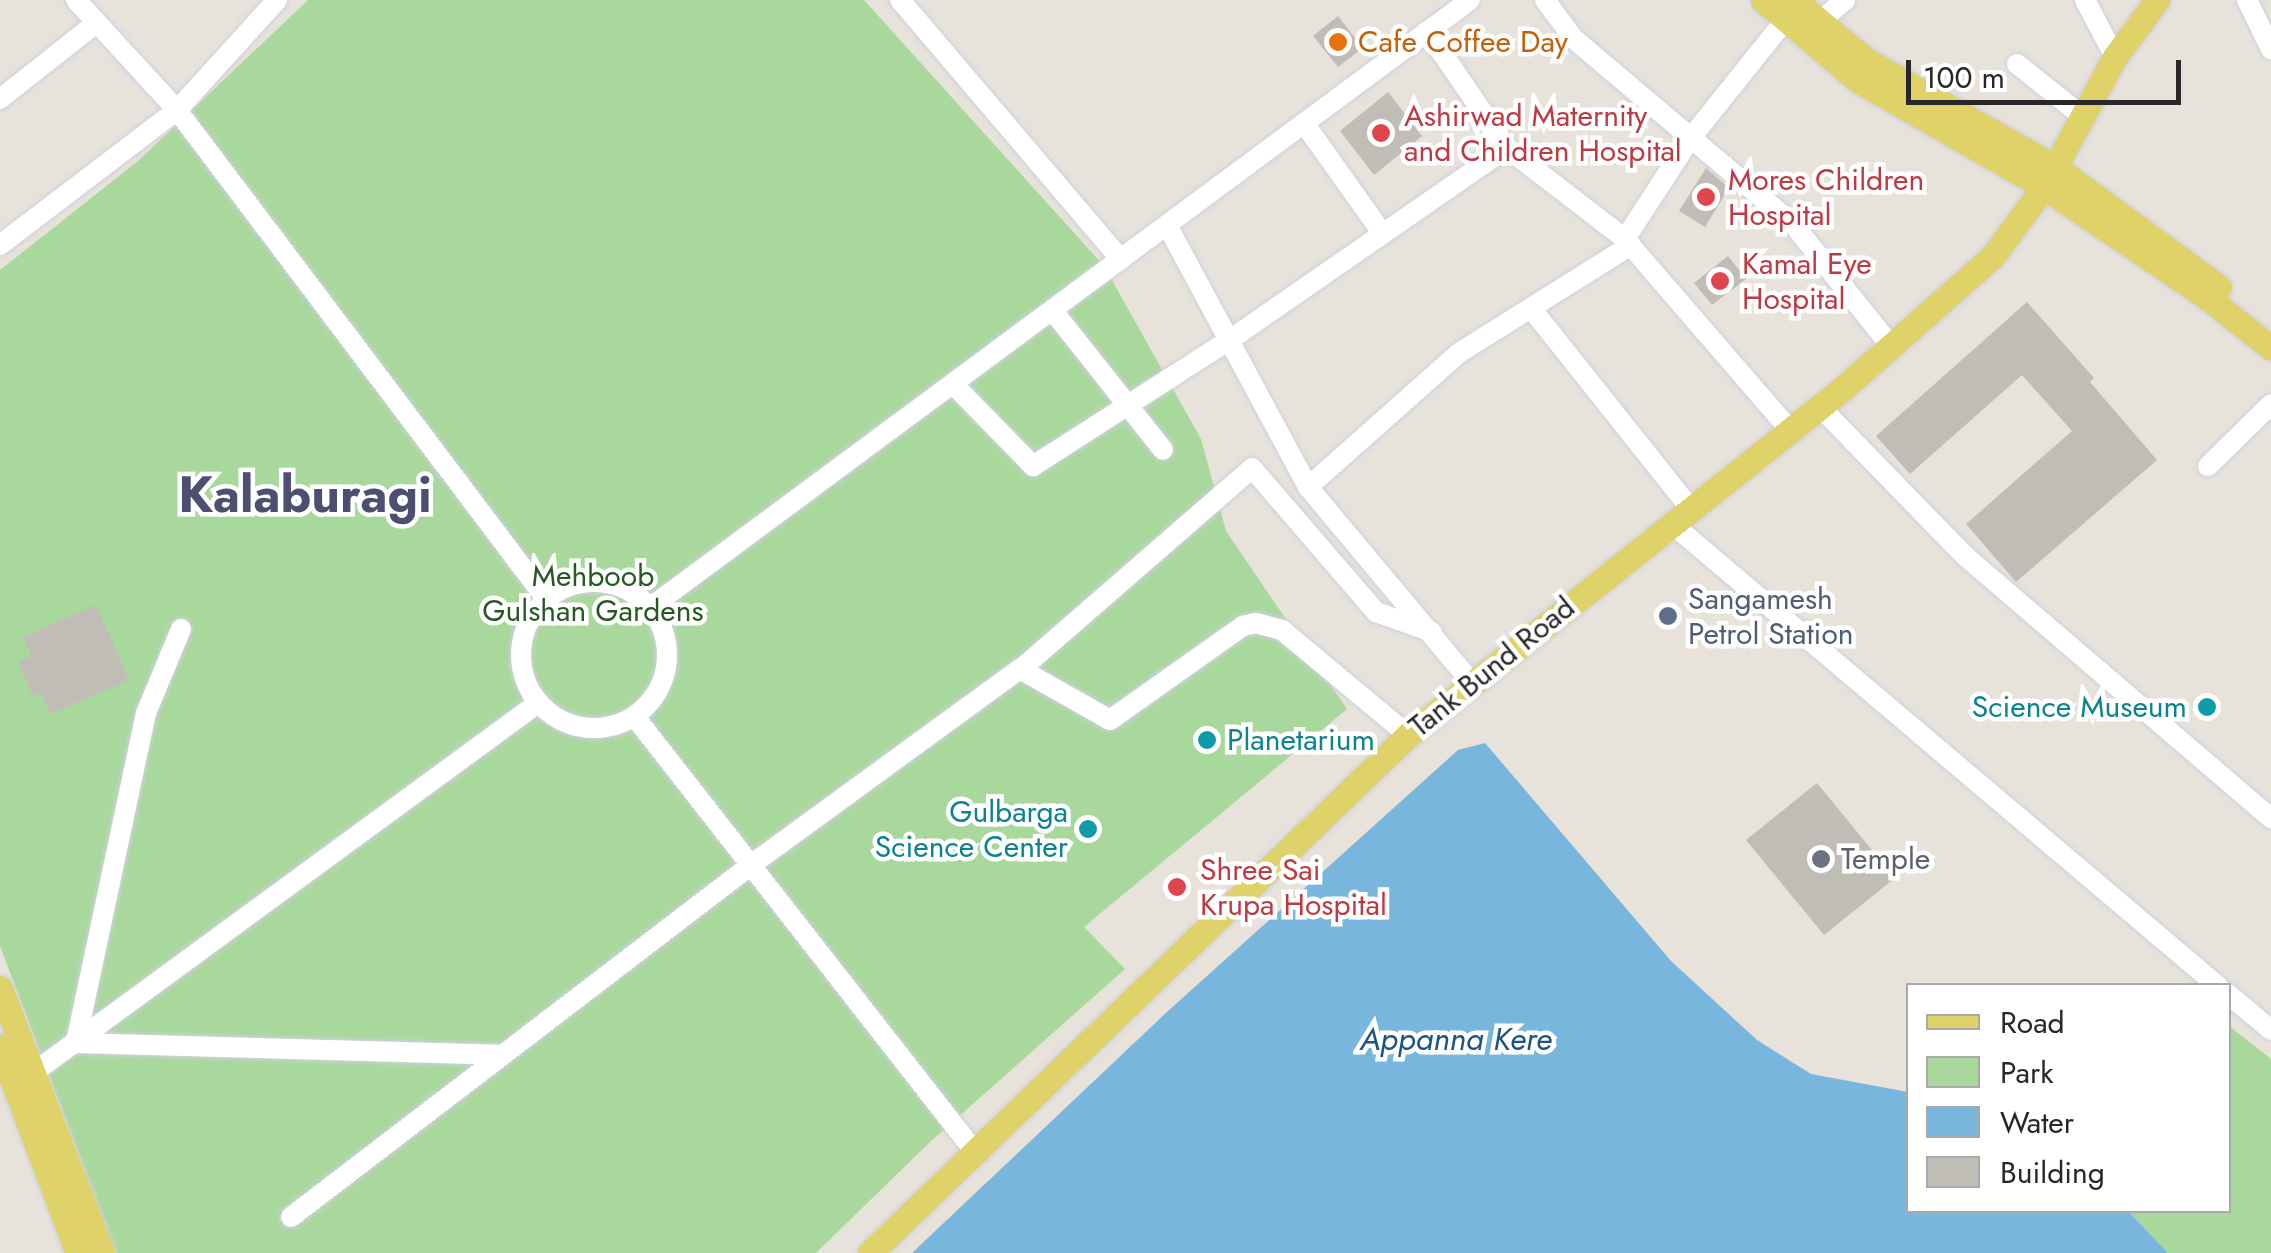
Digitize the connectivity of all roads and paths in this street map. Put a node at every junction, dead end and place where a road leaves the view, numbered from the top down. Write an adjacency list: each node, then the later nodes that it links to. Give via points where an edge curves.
1 (76, 0): 13 (street)
2 (277, 0): 19 (street)
3 (900, 0): 29 (street)
4 (1470, 0): 14 (street)
5 (1544, 0): 22 (street, via 1574,39)
6 (1763, 0): 11 (main road)
7 (1845, 0): 12 (street)
8 (2085, 0): 16 (street)
9 (2157, 0): 16 (main road, Tank Bund Road)
10 (2247, 0): 15 (street)
11 (1790, 10): 12 (main road); 22 (street); 24 (main road, via 1860,81)
12 (1819, 22): 24 (main road, via 1899,82)
13 (95, 24): 18 (street); 19 (street)
14 (1427, 31): 21 (street); 23 (street)
15 (2271, 49)
16 (2116, 57): 20 (main road, Tank Bund Road)
17 (2017, 64): 20 (street)
18 (0, 99)
19 (176, 110): 28 (street); 45 (street)
20 (2081, 115): 24 (main road, Tank Bund Road)
21 (1304, 123): 25 (street); 26 (street)
22 (1690, 139): 27 (street); 34 (street, via 1794,224)
23 (1507, 148): 26 (street); 27 (street)
24 (2050, 177): 32 (main road); 34 (main road, Tank Bund Road, via 1992,257); 35 (main road)
25 (1168, 225): 29 (street); 33 (street)
26 (1383, 234): 33 (street)
27 (1628, 242): 30 (street); 40 (street)
28 (0, 245)
29 (1121, 260): 31 (street)
30 (1530, 308): 43 (street, via 1459,353); 44 (street)
31 (1053, 310): 36 (street); 38 (street)
32 (2271, 326)
33 (1228, 342): 38 (street); 43 (street)
34 (1892, 346): 39 (main road, Tank Bund Road)
35 (2271, 348)
36 (954, 384): 38 (street, via 1030,467); 46 (street)
37 (2271, 404): 42 (street)
38 (1127, 406): 41 (street)
39 (1820, 406): 40 (main road, Tank Bund Road); 54 (street, via 1965,556)
40 (1790, 430): 44 (main road, Tank Bund Road)
41 (1163, 450)
42 (2208, 466)
43 (1308, 487): 48 (street)
44 (1680, 515): 50 (main road, Tank Bund Road); 56 (street)
45 (547, 600): 46 (street, via 588,581 626,588); 51 (street, via 532,614 520,648 526,688)
46 (651, 607): 52 (street, via 666,635 668,665 658,692)
47 (181, 629): 60 (street, via 146,713)
48 (1432, 632): 49 (street, via 1376,612 1252,468); 50 (street)
49 (1021, 669): 53 (street, via 1110,720 1256,623 1282,630); 55 (street)
50 (1471, 682): 53 (main road, Tank Bund Road)
51 (538, 703): 52 (street, via 575,728 603,729); 60 (street)
52 (636, 717): 55 (street)
53 (1408, 735): 64 (main road, Tank Bund Road)
54 (2271, 818)
55 (750, 865): 62 (street); 64 (street)
56 (2215, 983)
57 (0, 988): 63 (main road)
58 (2231, 997): 59 (street)
59 (2271, 1030)
60 (76, 1043): 62 (street); 63 (street)
61 (0, 1047): 66 (main road)
62 (502, 1056): 65 (street)
63 (33, 1073): 67 (main road)
64 (976, 1152): 68 (main road, Tank Bund Road)
65 (291, 1216)
66 (78, 1253)
67 (102, 1253)
68 (870, 1253)

